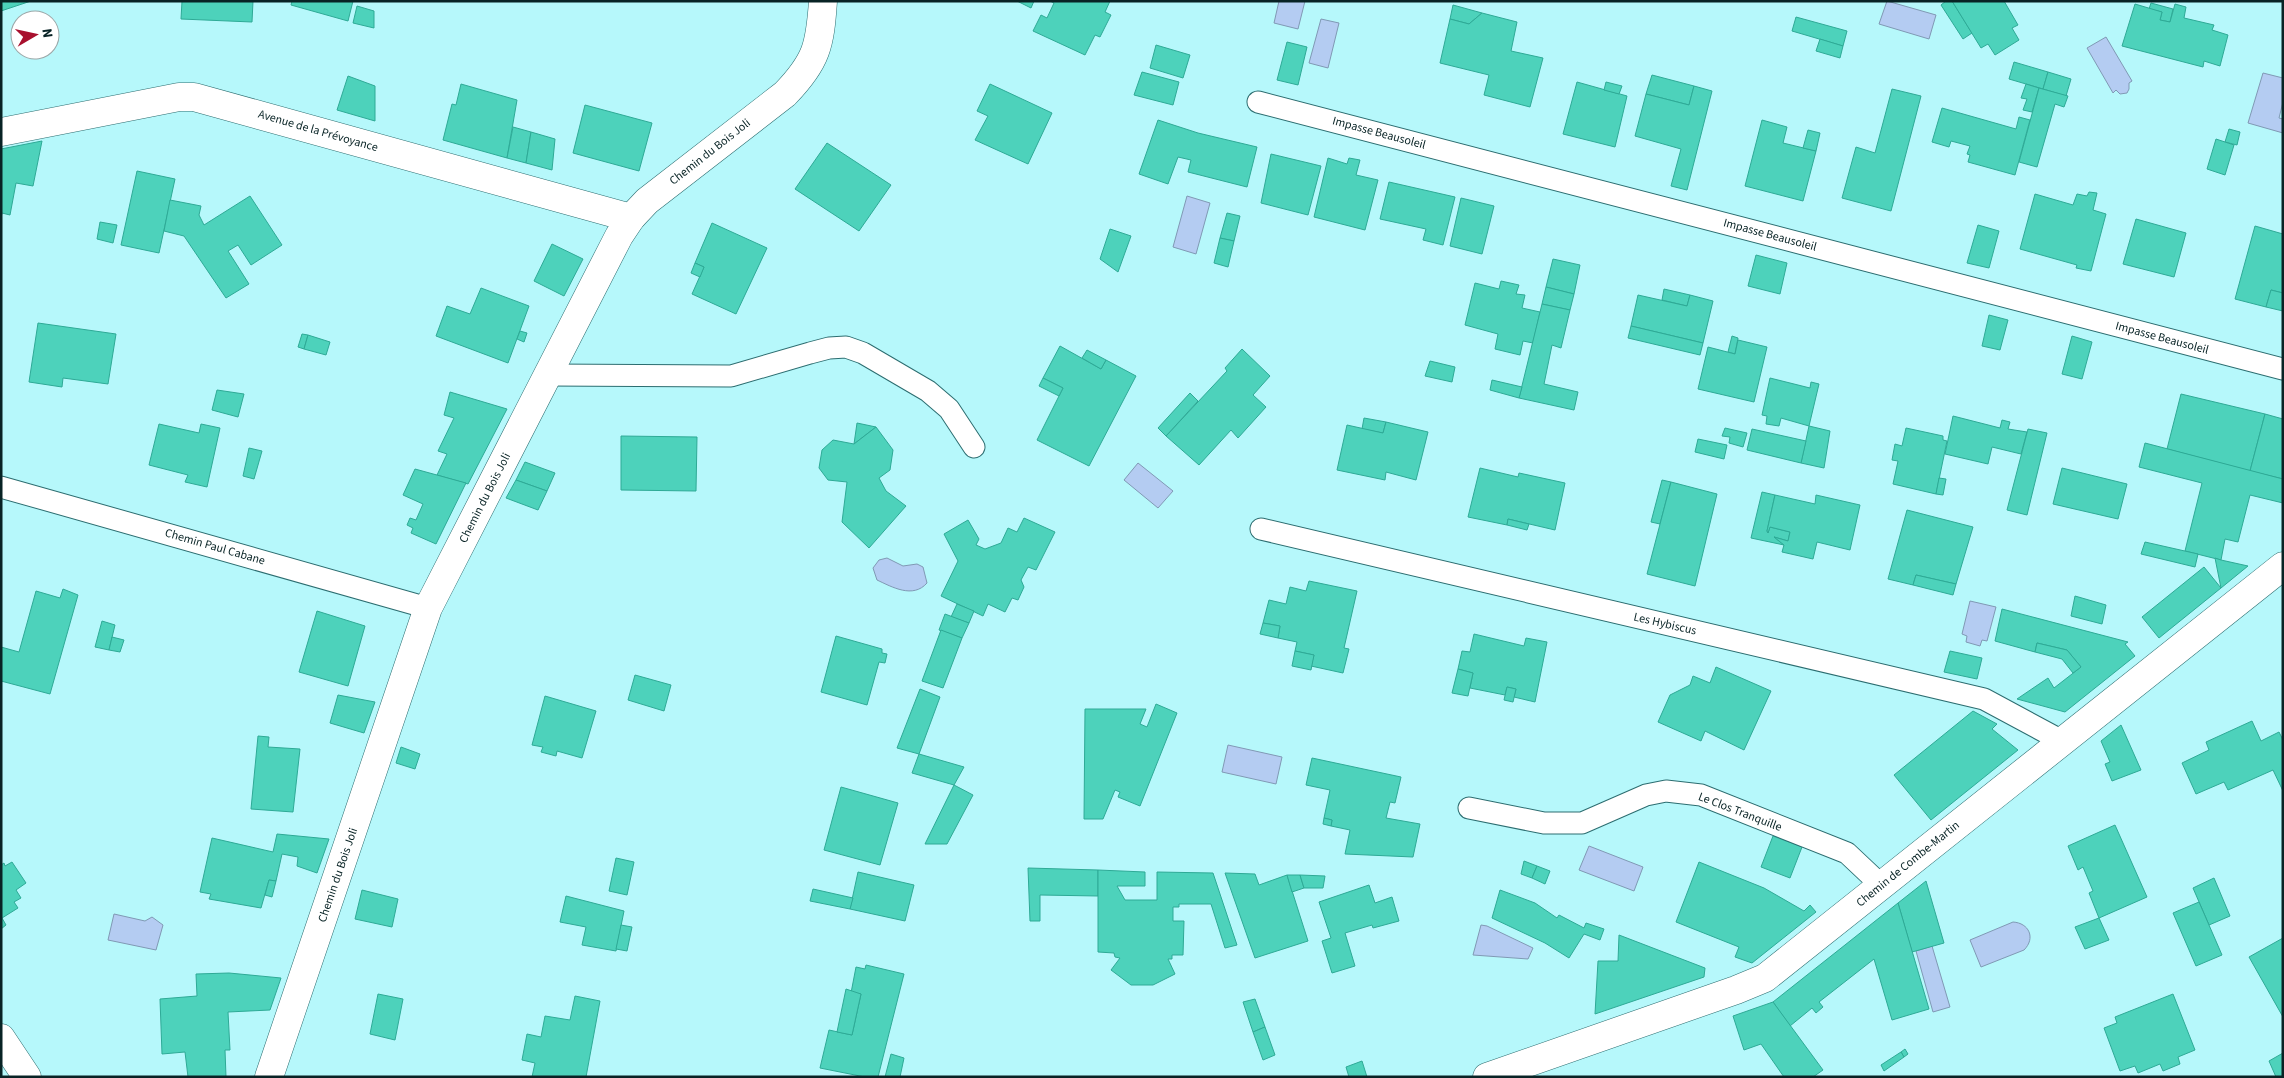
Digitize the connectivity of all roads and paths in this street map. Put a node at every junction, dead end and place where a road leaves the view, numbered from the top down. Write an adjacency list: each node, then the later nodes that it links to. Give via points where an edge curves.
1 (823, 1): 4 (street, Chemin du Bois Joli, via 821,32 814,57 804,75 785,94 647,201)
2 (1258, 102): 5 (lane, Impasse Beausoleil)
3 (1, 132): 4 (street, Avenue de la Prévoyance, via 179,97 194,97)
4 (631, 218): 6 (street, Chemin du Bois Joli)
5 (2283, 369)
6 (548, 375): 7 (lane, via 731,376 830,348 846,348 863,353 928,391 949,409); 11 (street, Chemin du Bois Joli)
7 (974, 447)
8 (1, 487): 11 (lane, Chemin Paul Cabane)
9 (1261, 529): 12 (lane, Les Hybiscus, via 1984,699)
10 (2283, 566): 12 (street, Chemin de Combe-Martin)
11 (428, 608): 17 (street, Chemin du Bois Joli)
12 (2062, 741): 14 (street, Chemin de Combe-Martin)
13 (1469, 808): 14 (lane, Le Clos Tranquille, via 1544,823 1582,823 1646,795 1666,791 1701,795 1847,854)
14 (1882, 886): 18 (street, Chemin de Combe-Martin, via 1765,978)
15 (1, 1038): 16 (street)
16 (27, 1077)
17 (269, 1077)
18 (1487, 1077)

